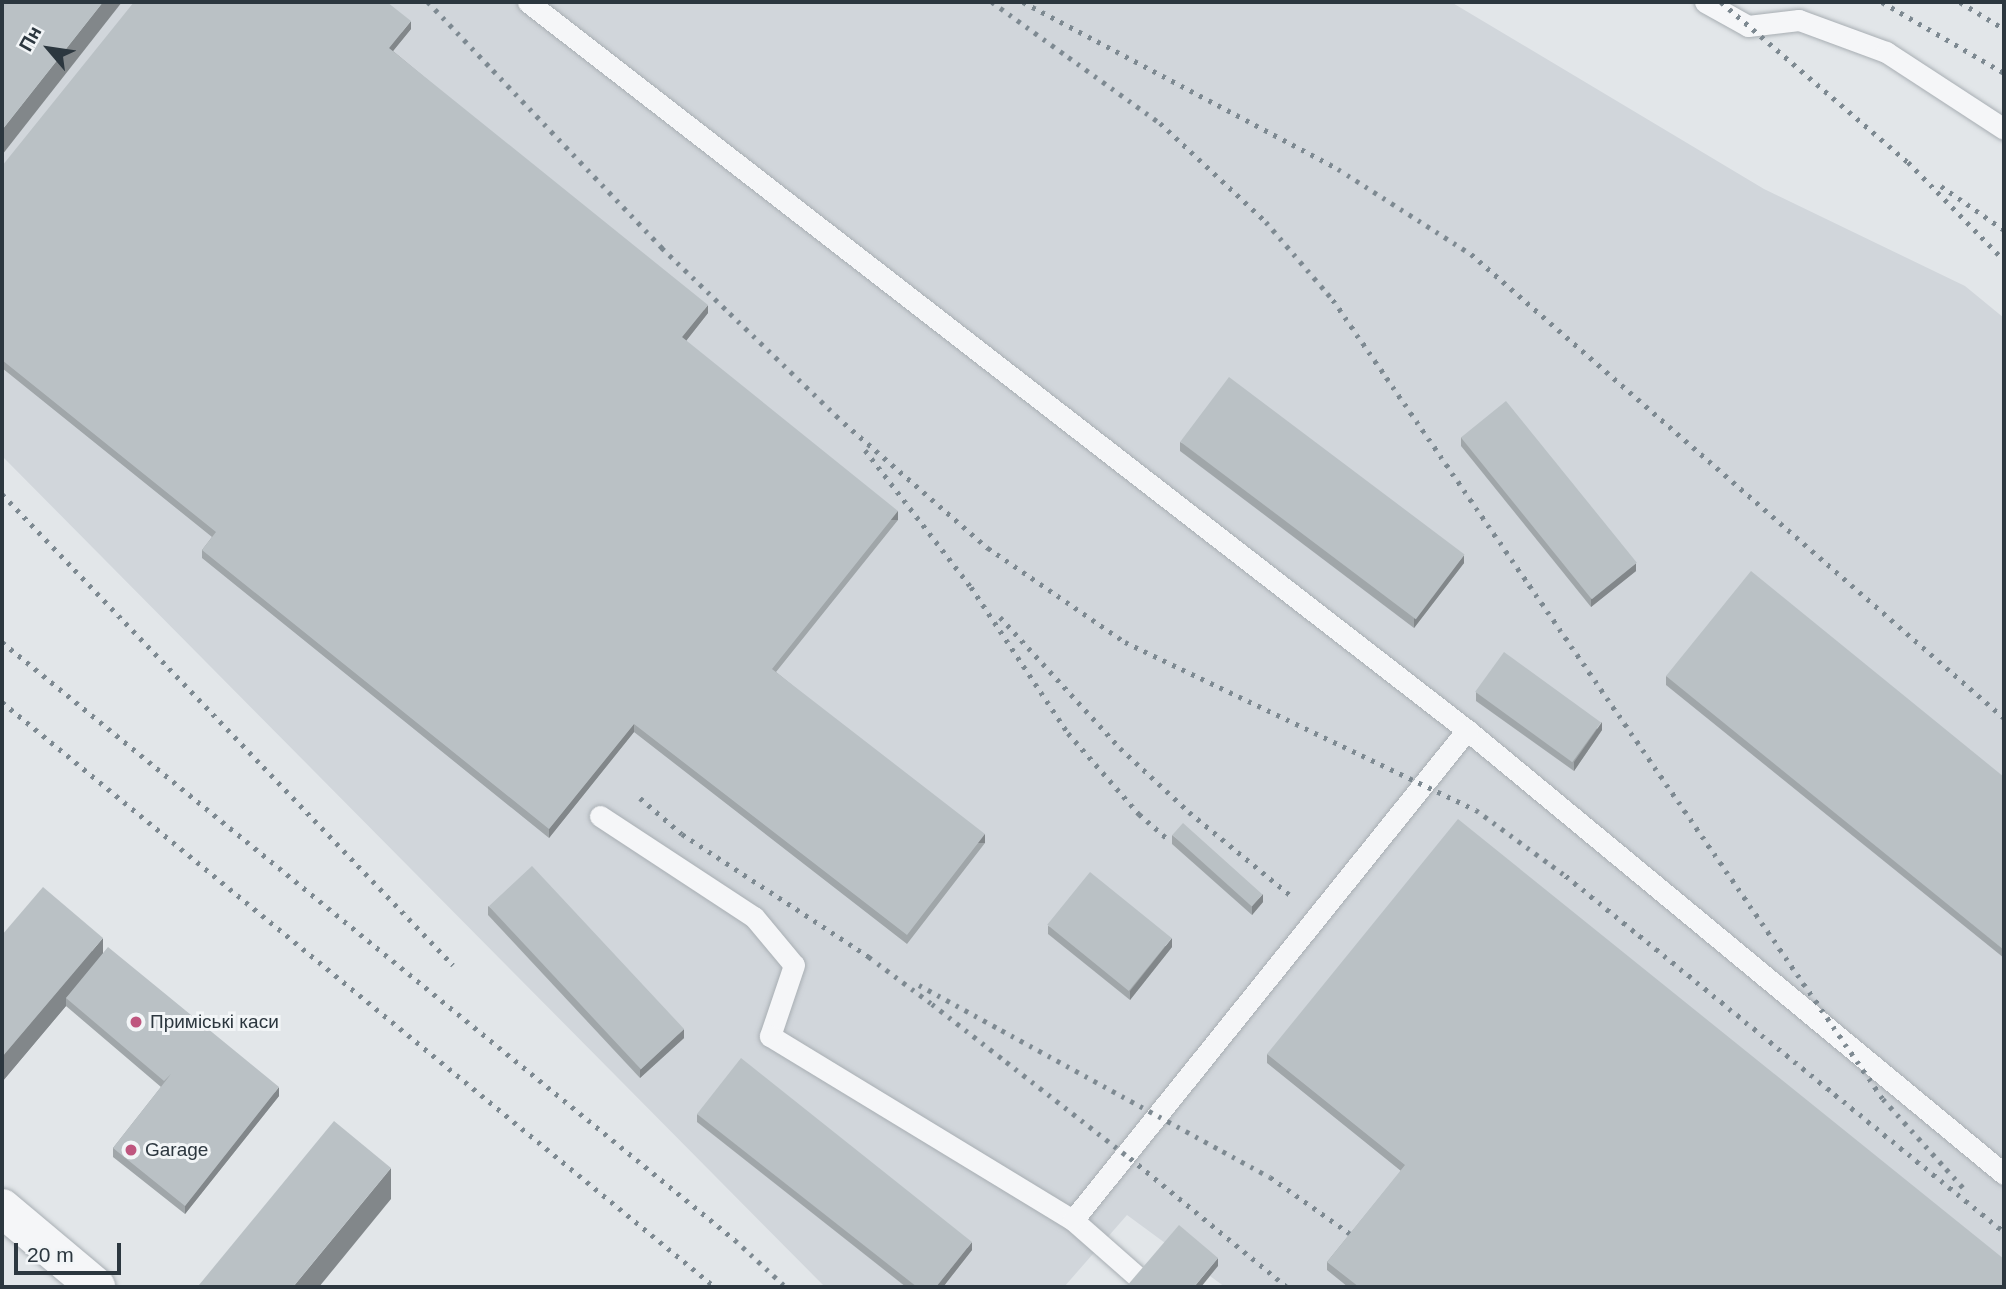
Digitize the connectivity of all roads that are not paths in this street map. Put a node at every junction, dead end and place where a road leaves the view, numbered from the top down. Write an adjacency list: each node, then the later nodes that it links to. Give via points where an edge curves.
1 (528, 2): 4 (lane)
2 (1704, 2): 3 (lane, via 1748,26 1799,20 1886,52)
3 (2004, 129)
4 (1466, 730): 6 (lane); 8 (lane)
5 (600, 816): 8 (lane, via 754,917 794,965 770,1036)
6 (2004, 1174)
7 (2, 1208): 9 (street)
8 (1073, 1220): 10 (lane)
9 (96, 1287)
10 (1149, 1287)

